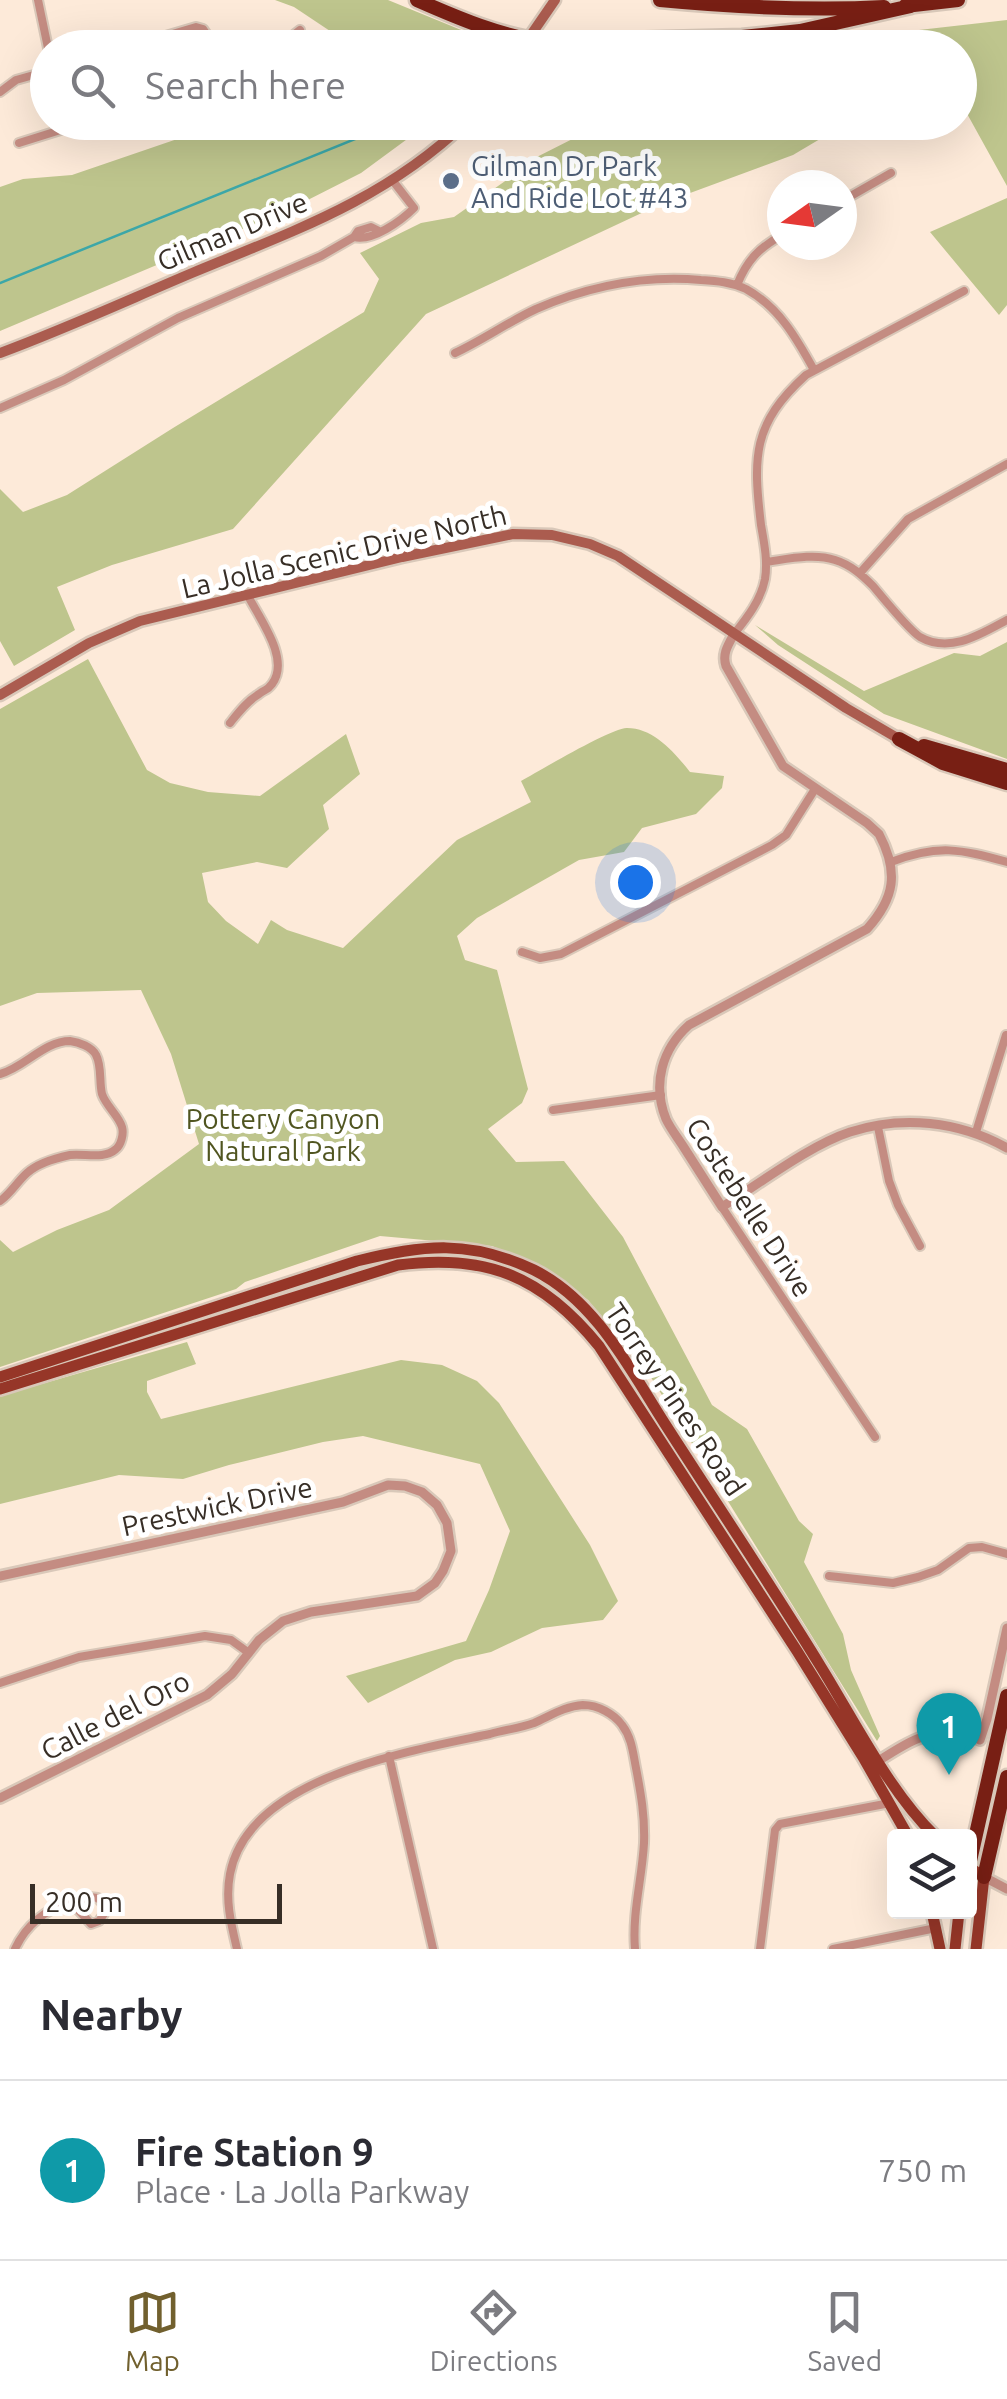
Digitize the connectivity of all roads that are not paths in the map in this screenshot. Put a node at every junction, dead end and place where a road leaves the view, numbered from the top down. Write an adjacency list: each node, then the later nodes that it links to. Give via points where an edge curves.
1 (38, 0): 7 (street)
2 (417, 0): 8 (highway)
3 (555, 0): 9 (main road)
4 (660, 0): 6 (highway, via 820,9)
5 (958, 0): 6 (highway)
6 (911, 6): 10 (highway)
7 (44, 30)
8 (490, 30)
9 (535, 30)
10 (800, 30)
11 (30, 76): 12 (street)
12 (0, 92)
13 (30, 139): 15 (street)
14 (446, 140): 17 (main road, Gilman Drive)
15 (19, 143)
16 (891, 173): 18 (street)
17 (393, 181): 22 (main road, Gilman Drive, via 320,219); 25 (street, via 414,208 400,223 358,231 291,270 178,318)
18 (857, 192)
19 (767, 244): 20 (street)
20 (737, 285): 23 (street, via 670,277 586,291 536,309); 24 (street, via 794,333)
21 (964, 291): 24 (street)
22 (0, 353)
23 (455, 353)
24 (814, 370): 27 (street, via 773,412 758,445)
25 (0, 408)
26 (1007, 464): 28 (street, via 908,518)
27 (766, 562): 28 (street, via 833,559); 31 (street, via 762,592)
28 (860, 573): 30 (street, via 920,637 954,644)
29 (247, 594): 31 (main road, La Jolla Scenic Drive North, via 513,534 552,535 618,556); 32 (main road, La Jolla Scenic Drive North, via 118,628); 33 (street, via 279,660 272,685)
30 (1007, 620)
31 (734, 634): 34 (main road, La Jolla Scenic Drive North); 37 (street, via 726,666 778,760)
32 (0, 695)
33 (230, 723)
34 (899, 739): 35 (highway); 36 (highway)
35 (1007, 770)
36 (1007, 784)
37 (815, 789): 38 (street, via 879,834); 40 (street, via 786,835 772,845 561,954 540,958)
38 (891, 862): 39 (street, via 938,850); 43 (street, Costebelle Drive, via 887,901 867,930 689,1025 666,1052)
39 (1007, 862)
40 (522, 952)
41 (1006, 1034): 46 (street)
42 (0, 1074): 48 (street, via 55,1044 88,1046 97,1056 101,1091 122,1128 120,1142 107,1154 42,1163)
43 (661, 1095): 44 (street); 49 (street, Costebelle Drive, via 666,1119)
44 (554, 1110)
45 (878, 1127): 46 (street, via 947,1124); 49 (street, via 822,1145); 50 (street, via 894,1193)
46 (976, 1132): 47 (street)
47 (1007, 1148)
48 (0, 1201)
49 (722, 1207): 53 (street, Costebelle Drive)
50 (920, 1246)
51 (0, 1377): 63 (main road, Torrey Pines Road, via 396,1251 476,1249 508,1258 560,1288 611,1339 767,1580)
52 (0, 1389): 63 (main road, Torrey Pines Road, via 398,1265 431,1260 512,1275 566,1308 599,1346)
53 (875, 1437)
54 (437, 1505): 56 (street, Prestwick Drive, via 422,1492 388,1485 343,1502); 59 (street, Calle del Oro, via 450,1552 435,1583 417,1596 282,1621)
55 (1007, 1554): 57 (street, via 969,1548 938,1570 893,1582)
56 (0, 1576)
57 (829, 1576)
58 (1007, 1628): 61 (street)
59 (249, 1653): 60 (street, via 231,1640 204,1636 79,1657); 65 (street, Calle del Oro, via 206,1695)
60 (0, 1683)
61 (1000, 1696): 63 (street, via 980,1740 938,1732 920,1736); 69 (highway)
62 (389, 1756): 78 (street, via 299,1792 244,1838 227,1895); 79 (street); 80 (street, via 530,1724 565,1708 587,1705 612,1714 630,1740 644,1808)
63 (874, 1764): 66 (main road, Torrey Pines Road); 68 (main road, Torrey Pines Road)
64 (1007, 1777): 71 (highway)
65 (0, 1798)
66 (890, 1802): 67 (main road, Torrey Pines Road); 81 (street, via 774,1830)
67 (907, 1829)
68 (929, 1829)
69 (976, 1829)
70 (977, 1871): 71 (main road)
71 (984, 1877): 72 (street); 85 (main road)
72 (1007, 1889)
73 (72, 1904): 77 (street, via 49,1911)
74 (934, 1919): 76 (main road)
75 (959, 1919): 84 (main road)
76 (936, 1928): 82 (street); 83 (main road)
77 (14, 1949)
78 (237, 1949)
79 (433, 1949)
80 (635, 1949)
81 (760, 1949)
82 (833, 1949)
83 (940, 1949)
84 (955, 1949)
85 (976, 1949)

